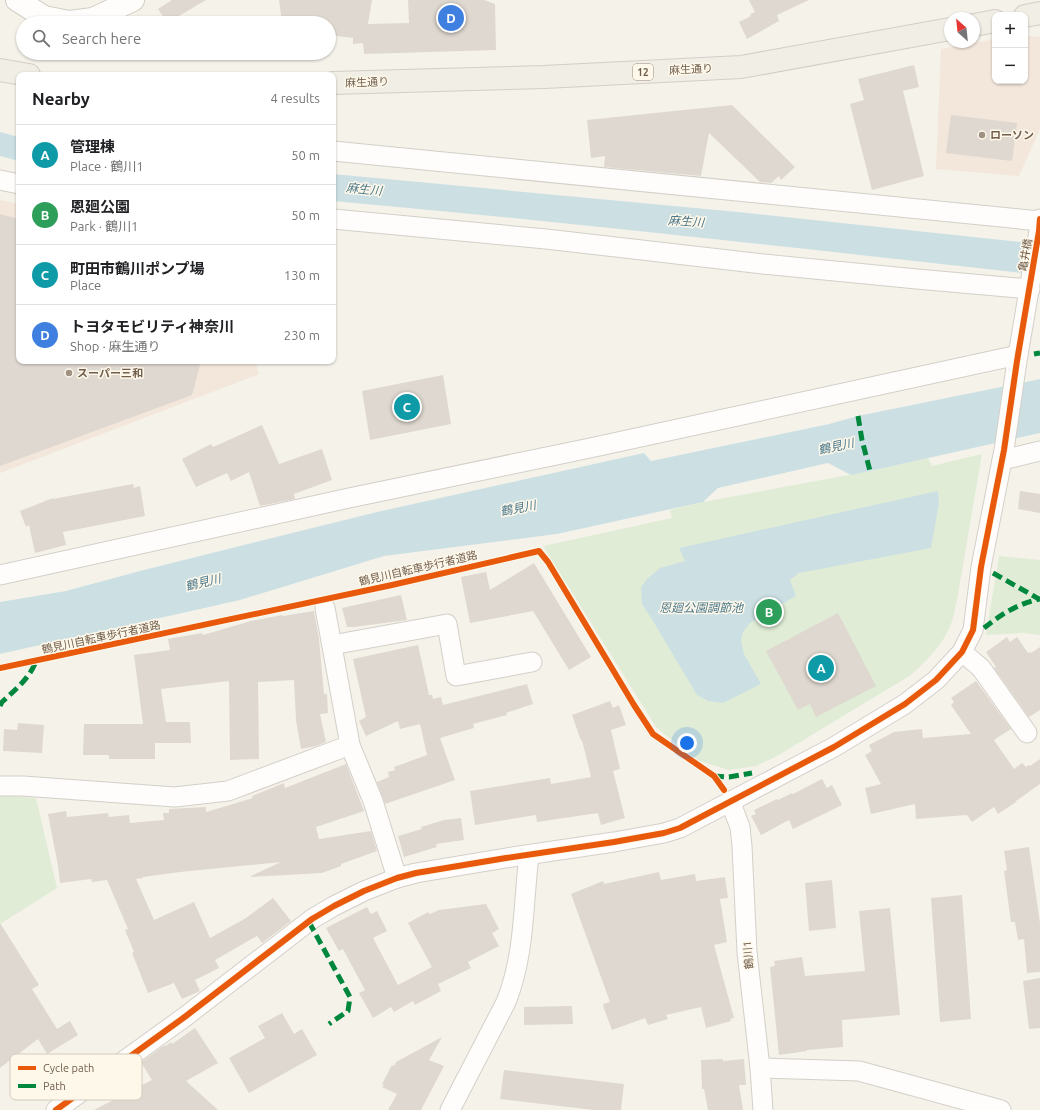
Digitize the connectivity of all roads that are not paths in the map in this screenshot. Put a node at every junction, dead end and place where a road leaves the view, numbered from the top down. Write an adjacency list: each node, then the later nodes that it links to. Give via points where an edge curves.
1 (17, 0): 5 (street)
2 (133, 0): 6 (street)
3 (1040, 13): 4 (main road)
4 (1028, 15)
5 (42, 16)
6 (99, 16)
7 (992, 22): 8 (main road)
8 (980, 24)
9 (944, 30): 12 (main road, 麻生通り / 12, via 741,67 544,77)
10 (0, 70): 11 (main road)
11 (16, 73)
12 (336, 82)
13 (336, 150): 17 (street)
14 (0, 180): 15 (street)
15 (16, 183)
16 (336, 219): 18 (street, via 917,279)
17 (1040, 223): 18 (street, 亀井橋)
18 (1030, 285): 19 (street, 亀井橋)
19 (1017, 358): 21 (street, 亀井橋); 22 (street, via 349,498)
20 (1040, 451): 21 (street)
21 (1003, 455): 25 (street, 亀井橋, via 981,567 973,630)
22 (0, 575)
23 (325, 608): 24 (street)
24 (332, 646): 26 (street, via 447,624 456,676); 28 (street)
25 (962, 652): 27 (street, via 981,668); 30 (street, 亀井橋, via 936,680 905,704 834,746)
26 (532, 662)
27 (1027, 733)
28 (350, 745): 29 (street, via 228,791 175,797); 32 (street, via 373,801)
29 (0, 786)
30 (730, 801): 31 (street, 亀井橋, via 680,828 664,833); 34 (street, 鶴川1, via 740,827 747,952)
31 (528, 855): 32 (street, 亀井橋); 37 (street, via 523,927 512,988)
32 (397, 878): 33 (street, 亀井橋, via 348,898 312,919)
33 (133, 1054)
34 (760, 1068): 38 (street, 鶴川1); 39 (street, via 859,1071)
35 (70, 1100): 36 (street, 亀井橋)
36 (56, 1110)
37 (450, 1110)
38 (763, 1110)
39 (1001, 1110)

